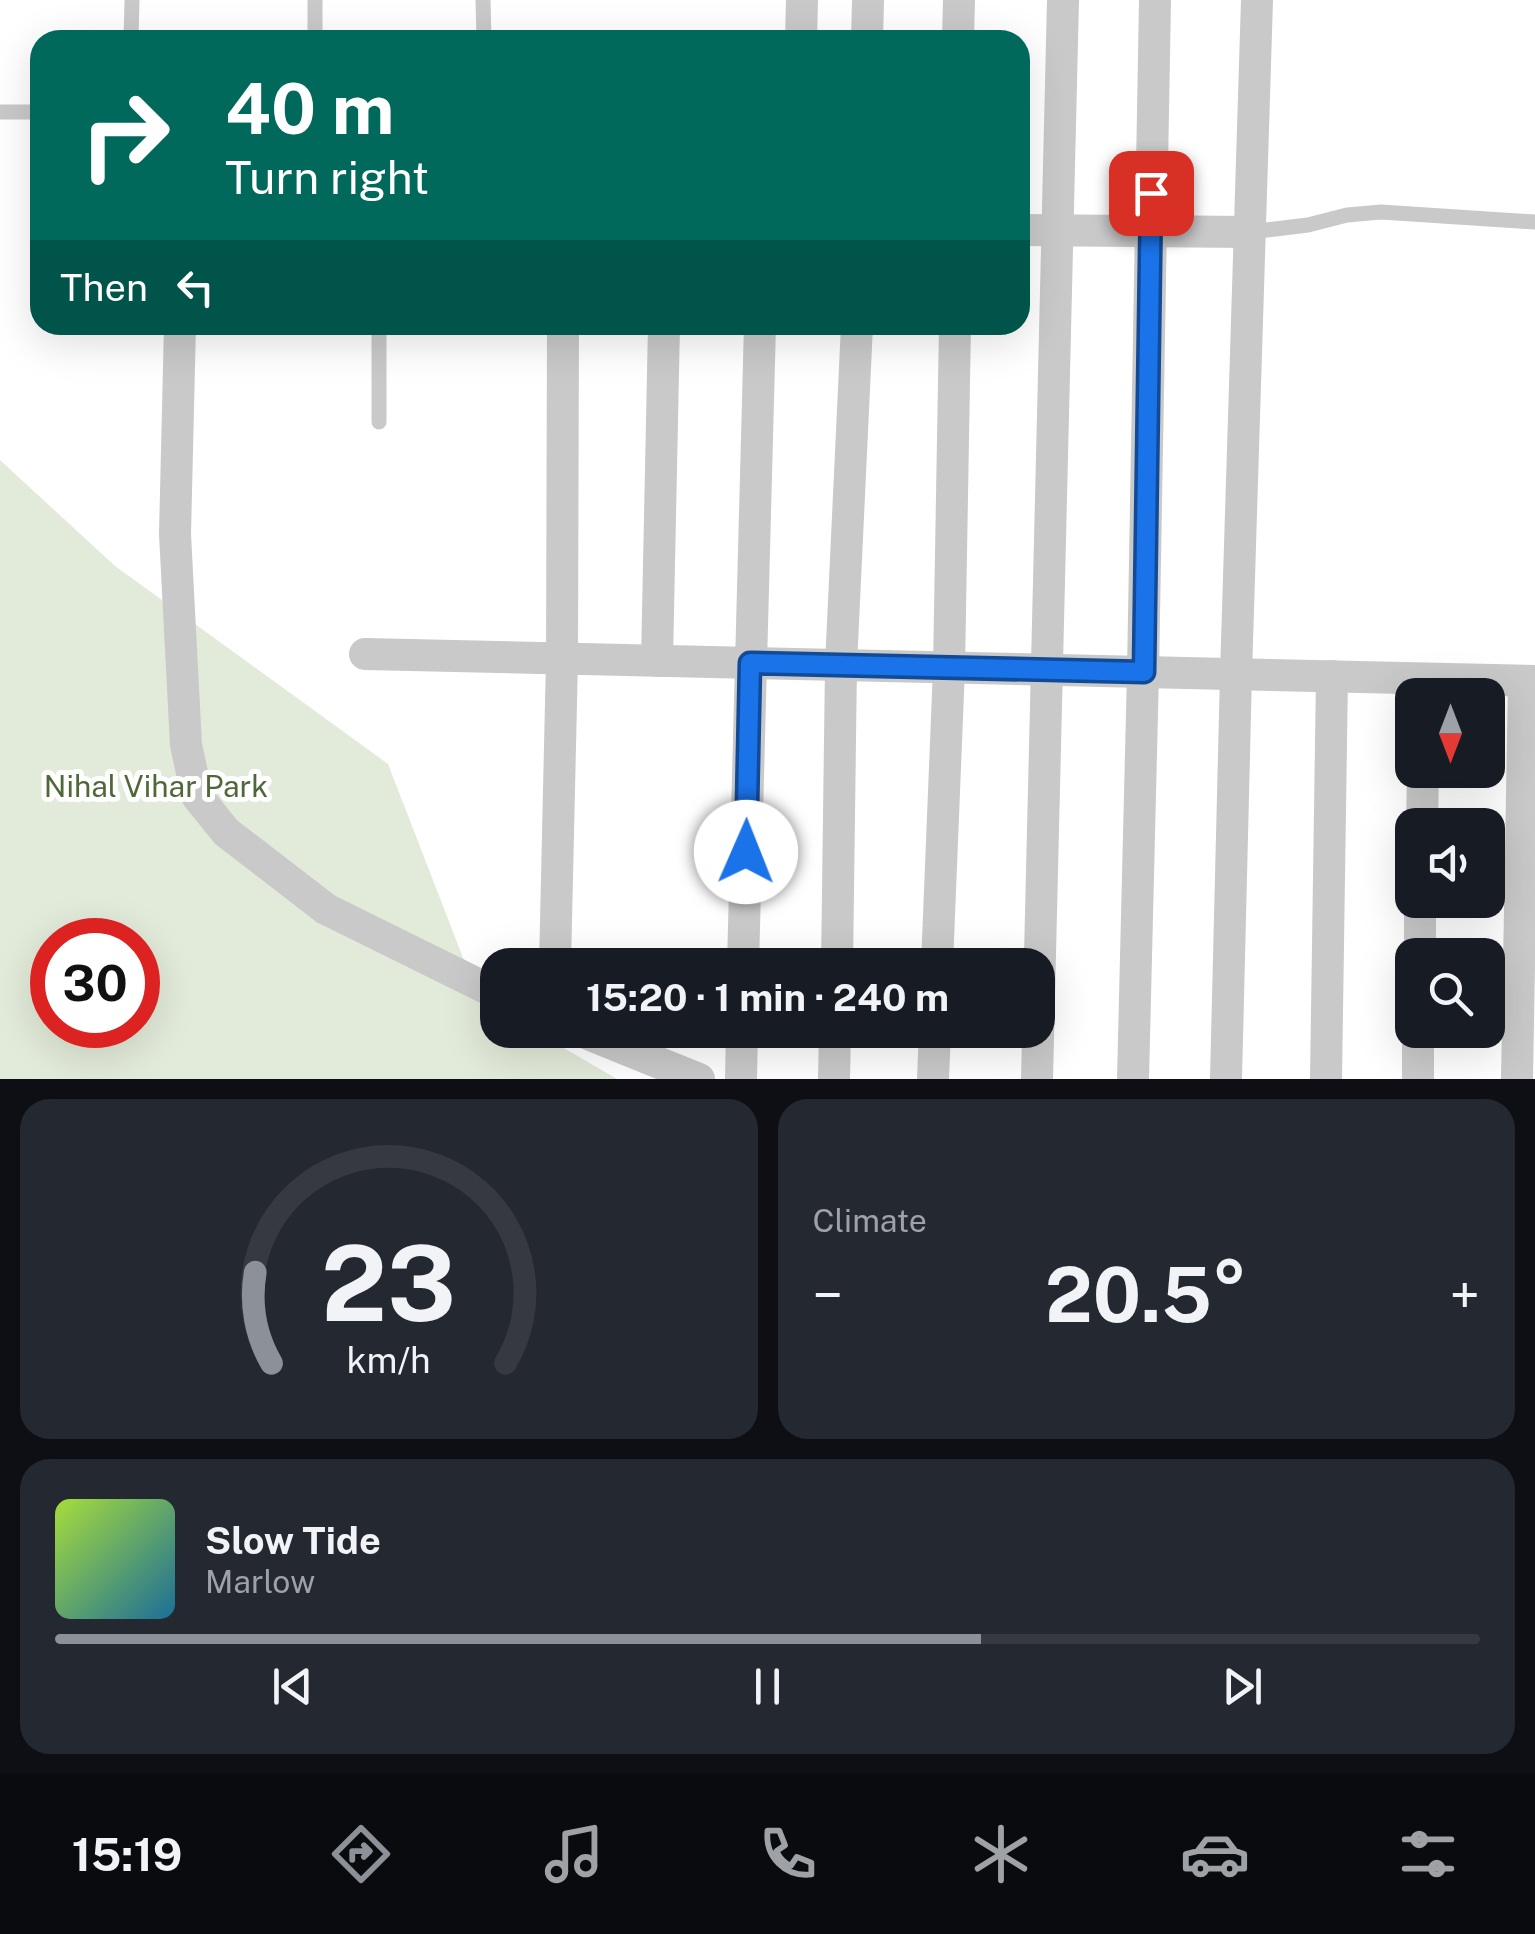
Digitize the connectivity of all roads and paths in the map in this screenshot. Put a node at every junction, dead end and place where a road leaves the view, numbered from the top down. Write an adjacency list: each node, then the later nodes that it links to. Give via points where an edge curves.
1 (132, 0): 10 (lane)
2 (315, 0): 11 (lane)
3 (484, 0): 12 (lane)
4 (802, 0): 13 (street)
5 (868, 0): 14 (street)
6 (959, 0): 15 (street)
7 (1063, 0): 20 (street)
8 (1156, 0): 21 (street)
9 (1257, 0): 22 (street)
10 (131, 30)
11 (316, 30)
12 (484, 30)
13 (801, 30)
14 (866, 30)
15 (958, 30)
16 (0, 112): 17 (lane)
17 (30, 112)
18 (1535, 222): 22 (lane, via 1381,212)
19 (1030, 230): 20 (street)
20 (1059, 230): 21 (street); 37 (street)
21 (1150, 231): 22 (street); 38 (street)
22 (1250, 232): 39 (street)
23 (180, 335): 47 (street, via 176,534 186,745 198,796 226,832 326,909)
24 (379, 335): 30 (lane)
25 (563, 335): 32 (street)
26 (664, 335): 33 (street)
27 (760, 335): 34 (street)
28 (857, 335): 35 (street)
29 (955, 335): 36 (street)
30 (379, 422)
31 (365, 654): 32 (street)
32 (562, 659): 33 (street); 43 (street)
33 (657, 660): 34 (street)
34 (750, 663): 35 (street); 44 (street)
35 (841, 665): 36 (street); 45 (street)
36 (949, 668): 37 (street); 46 (street)
37 (1046, 670): 38 (street); 57 (street)
38 (1144, 672): 39 (street); 58 (street)
39 (1236, 674): 40 (street); 59 (street)
40 (1332, 676): 42 (street); 60 (street)
41 (1529, 681): 62 (street)
42 (1395, 684)
43 (555, 948)
44 (744, 948)
45 (836, 948)
46 (939, 948)
47 (480, 985)
48 (622, 1048): 53 (street)
49 (742, 1048): 54 (street)
50 (835, 1048): 55 (street)
51 (934, 1048): 56 (street)
52 (1418, 1048): 61 (street)
53 (699, 1079)
54 (741, 1079)
55 (834, 1079)
56 (933, 1079)
57 (1037, 1079)
58 (1133, 1079)
59 (1226, 1079)
60 (1326, 1079)
61 (1418, 1079)
62 (1517, 1079)

